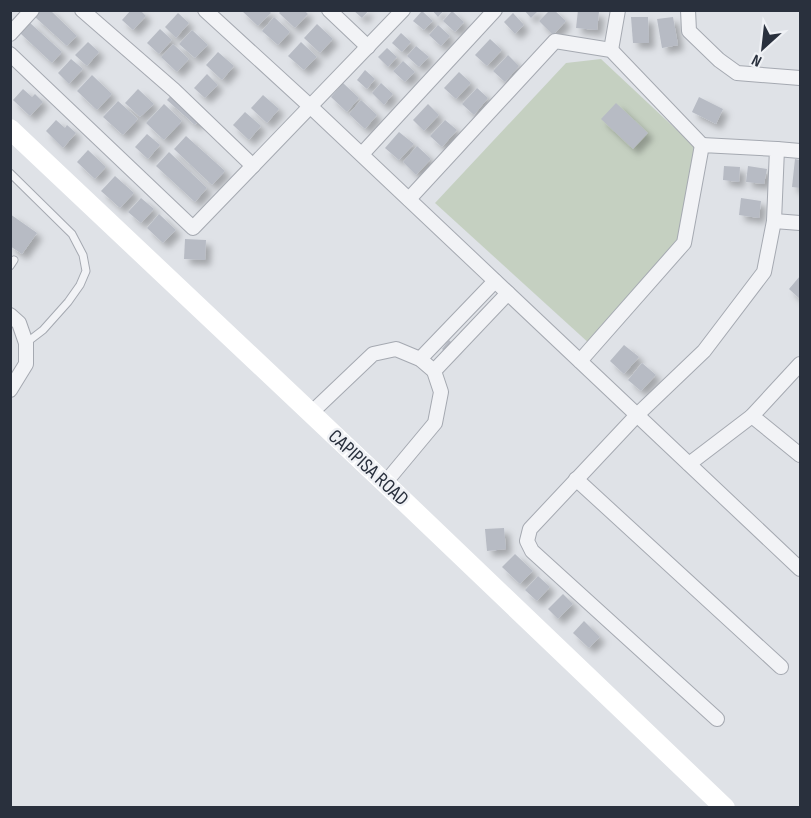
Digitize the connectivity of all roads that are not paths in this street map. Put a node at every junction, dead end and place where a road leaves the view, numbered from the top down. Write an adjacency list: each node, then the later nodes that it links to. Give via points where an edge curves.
1 (32, 10): 9 (street)
2 (82, 10): 20 (street)
3 (205, 10): 14 (street)
4 (329, 10): 10 (street)
5 (404, 10): 10 (street)
6 (495, 10): 19 (street)
7 (618, 10): 11 (street)
8 (688, 10): 13 (street, via 689,31 737,73)
9 (10, 34)
10 (368, 47): 14 (street)
11 (611, 50): 16 (street); 22 (street, via 555,41)
12 (10, 54): 20 (street, via 193,228)
13 (801, 78)
14 (311, 106): 19 (street); 20 (street)
15 (10, 129): 34 (main road, CAPIPISA ROAD)
16 (702, 144): 17 (street); 30 (street, via 684,243)
17 (777, 149): 18 (street); 23 (street)
18 (801, 151)
19 (362, 154): 22 (street)
20 (253, 166)
21 (10, 173): 28 (lane, via 72,234 86,271 68,302)
22 (409, 199): 25 (street)
23 (774, 221): 24 (street); 35 (street, via 764,272 704,351)
24 (801, 223)
25 (495, 281): 26 (street); 29 (street)
26 (508, 293): 30 (street); 32 (street)
27 (10, 315): 28 (street, via 19,323)
28 (26, 343): 33 (street, via 26,364)
29 (420, 359): 32 (street); 34 (street, via 396,349 373,354)
30 (580, 361): 35 (street)
31 (801, 364): 36 (street)
32 (434, 371): 40 (street, via 441,392 435,423)
33 (10, 390)
34 (311, 413): 40 (main road, CAPIPISA ROAD)
35 (637, 415): 38 (street); 39 (street)
36 (752, 416): 37 (street); 38 (street)
37 (801, 455)
38 (689, 464): 41 (street)
39 (576, 479): 42 (street); 43 (street, via 530,529 527,541 531,551)
40 (386, 483): 44 (main road, CAPIPISA ROAD)
41 (801, 569)
42 (780, 667)
43 (717, 719)
44 (725, 807)

